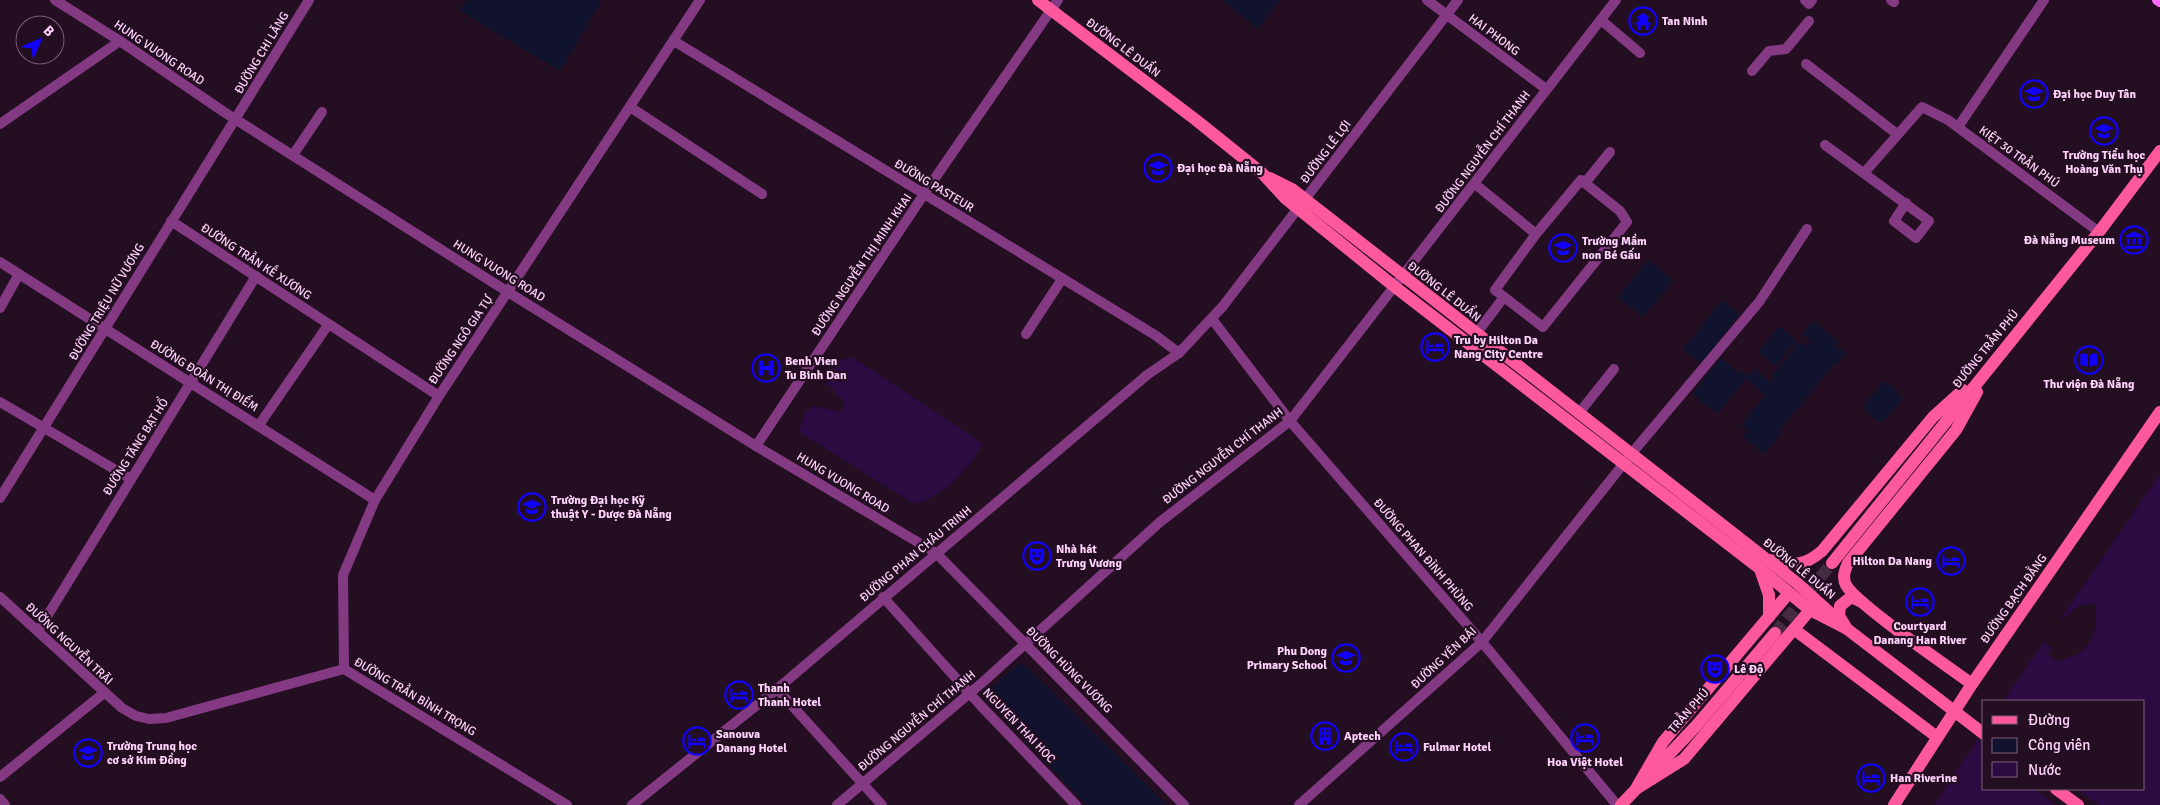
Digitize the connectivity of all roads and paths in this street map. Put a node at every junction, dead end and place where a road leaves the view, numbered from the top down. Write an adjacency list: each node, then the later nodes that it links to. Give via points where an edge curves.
1 (55, 0): 17 (street, HUNG VUONG ROAD)
2 (309, 0): 25 (street, ĐƯỜNG CHI LĂNG)
3 (700, 0): 18 (street, ĐƯỜNG NGÔ GIA TỰ)
4 (1038, 0): 13 (main road, ĐƯỜNG LÊ DUẨN)
5 (1426, 0): 14 (street, HAI PHONG)
6 (1458, 0): 14 (street, ĐƯỜNG LÊ LỢI)
7 (1616, 0): 15 (street, ĐƯỜNG NGUYỄN CHÍ THANH)
8 (1805, 0): 9 (street, via 1810,4)
9 (1812, 0)
10 (2044, 0): 27 (street)
11 (2157, 0): 12 (main road)
12 (2160, 2)
13 (1054, 5): 37 (street, ĐƯỜNG NGUYỄN THỊ MINH KHAI); 39 (main road, ĐƯỜNG LÊ DUẨN)
14 (1447, 15): 22 (street, HAI PHONG); 39 (street, ĐƯỜNG LÊ LỢI, via 1395,89)
15 (1601, 20): 19 (street); 22 (street, ĐƯỜNG NGUYỄN CHÍ THANH)
16 (1809, 21): 21 (street, via 1786,49 1769,50)
17 (120, 41): 25 (street, HUNG VUONG ROAD); 26 (street)
18 (674, 41): 23 (street, ĐƯỜNG NGÔ GIA TỰ); 37 (street, ĐƯỜNG PASTEUR)
19 (1640, 53)
20 (1806, 64): 28 (street)
21 (1752, 71)
22 (1546, 89): 35 (street, ĐƯỜNG NGUYỄN CHÍ THANH)
23 (630, 107): 36 (street); 49 (street, ĐƯỜNG NGÔ GIA TỰ)
24 (322, 112): 32 (street)
25 (236, 119): 32 (street, HUNG VUONG ROAD); 40 (street, ĐƯỜNG TRIỆU NỮ VƯƠNG)
26 (0, 124)
27 (1958, 127): 28 (street, KIỆT 30 TRẦN PHÚ, via 1922,107); 42 (street, KIỆT 30 TRẦN PHÚ)
28 (1897, 134): 33 (street)
29 (1826, 145): 33 (street)
30 (2160, 150): 42 (main road, ĐƯỜNG TRẦN PHÚ)
31 (1610, 152): 34 (street)
32 (293, 154): 49 (street, HUNG VUONG ROAD)
33 (1864, 173): 38 (street)
34 (1583, 182): 43 (street); 50 (street, via 1620,211 1626,222 1543,327)
35 (1475, 184): 43 (street); 48 (street, ĐƯỜNG NGUYỄN CHÍ THANH)
36 (762, 194)
37 (924, 194): 47 (street, ĐƯỜNG PASTEUR); 68 (street, ĐƯỜNG NGUYỄN THỊ MINH KHAI)
38 (1906, 203)
39 (1302, 204): 48 (main road, ĐƯỜNG LÊ DUẨN); 52 (street, ĐƯỜNG LÊ LỢI)
40 (170, 221): 46 (street, ĐƯỜNG TRẦN KẾ XƯƠNG); 54 (street, ĐƯỜNG TRIỆU NỮ VƯƠNG)
41 (1807, 229): 69 (street, via 1759,302)
42 (2099, 232): 58 (main road, ĐƯỜNG TRẦN PHÚ)
43 (1536, 234): 50 (street, via 1495,290)
44 (0, 262): 45 (street, ĐƯỜNG ĐOÀN THỊ ĐIỂM)
45 (19, 274): 51 (street); 54 (street, ĐƯỜNG ĐOÀN THỊ ĐIỂM)
46 (256, 276): 53 (street, ĐƯỜNG TRẦN KẾ XƯƠNG); 60 (street, ĐƯỜNG TĂNG BẠT HỔ)
47 (1062, 278): 55 (street); 57 (street, ĐƯỜNG PASTEUR)
48 (1399, 282): 56 (main road, ĐƯỜNG LÊ DUẨN); 65 (street, ĐƯỜNG NGUYỄN CHÍ THANH); 70 (main road, ĐƯỜNG LÊ DUẨN)
49 (508, 292): 61 (street, ĐƯỜNG NGÔ GIA TỰ); 68 (street, HUNG VUONG ROAD)
50 (1504, 297): 56 (street)
51 (0, 308)
52 (1212, 319): 57 (street, ĐƯỜNG PHAN CHÂU TRINH); 65 (street, ĐƯỜNG PHAN ĐÌNH PHÙNG)
53 (328, 325): 61 (street, ĐƯỜNG TRẦN KẾ XƯƠNG); 66 (street)
54 (106, 329): 60 (street, ĐƯỜNG ĐOÀN THỊ ĐIỂM); 67 (street, ĐƯỜNG TRIỆU NỮ VƯƠNG)
55 (1026, 334)
56 (1476, 334): 63 (main road, ĐƯỜNG LÊ DUẨN)
57 (1179, 353): 74 (street, ĐƯỜNG PHAN CHÂU TRINH, via 1148,375)
58 (1994, 362): 75 (main road, ĐƯỜNG TRẦN PHÚ); 76 (main road, via 1933,417 1822,551 1810,561); 81 (main road, via 1956,430 1845,570 1848,587)
59 (1614, 369): 63 (street)
60 (191, 381): 66 (street, ĐƯỜNG ĐOÀN THỊ ĐIỂM); 71 (street, ĐƯỜNG TĂNG BẠT HỔ)
61 (439, 396): 73 (street, ĐƯỜNG NGÔ GIA TỰ)
62 (0, 402): 67 (street)
63 (1579, 412): 69 (main road, ĐƯỜNG LÊ DUẨN)
64 (2160, 412): 90 (main road, ĐƯỜNG BẠCH ĐẰNG)
65 (1290, 421): 87 (street, ĐƯỜNG PHAN ĐÌNH PHÙNG); 88 (street, ĐƯỜNG NGUYỄN CHÍ THANH, via 1160,522)
66 (259, 425): 73 (street, ĐƯỜNG ĐOÀN THỊ ĐIỂM)
67 (44, 428): 71 (street); 72 (street, ĐƯỜNG TRIỆU NỮ VƯƠNG)
68 (756, 446): 74 (street, HUNG VUONG ROAD)
69 (1632, 453): 70 (street); 76 (main road, ĐƯỜNG LÊ DUẨN)
70 (1623, 464): 76 (main road, ĐƯỜNG LÊ DUẨN); 87 (street, ĐƯỜNG YÊN BÁI)
71 (131, 479): 85 (street, ĐƯỜNG TĂNG BẠT HỔ)
72 (0, 498)
73 (375, 500): 89 (street, ĐƯỜNG NGÔ GIA TỰ, via 343,575)
74 (936, 553): 79 (street, ĐƯỜNG PHAN CHÂU TRINH); 88 (street, ĐƯỜNG HÙNG VƯƠNG)
75 (1832, 563)
76 (1763, 564): 77 (main road, ĐƯỜNG LÊ DUẨN); 82 (main road, via 1769,594); 83 (main road, ĐƯỜNG LÊ DUẨN, via 1819,600)
77 (1789, 593): 80 (main road, ĐƯỜNG LÊ DUẨN); 82 (main road)
78 (0, 597): 85 (street, ĐƯỜNG NGUYỄN TRÃI)
79 (883, 597): 91 (street, ĐƯỜNG PHAN CHÂU TRINH); 93 (street, NGUYEN THAI HOC)
80 (1810, 610): 83 (main road, ĐƯỜNG LÊ DUẨN); 84 (main road)
81 (1874, 611): 83 (main road, via 1858,599 1847,599 1838,611); 90 (main road)
82 (1769, 618): 99 (main road, via 1663,742)
83 (1847, 629): 95 (main road, bridge)
84 (1795, 630): 96 (main road); 99 (main road, via 1684,759)
85 (38, 631): 92 (street, ĐƯỜNG NGUYỄN TRÃI)
86 (1775, 633): 99 (main road, TRẦN PHÚ, via 1697,725)
87 (1482, 642): 109 (street, ĐƯỜNG YÊN BÁI); 110 (street, ĐƯỜNG PHAN ĐÌNH PHÙNG)
88 (1026, 644): 93 (street, ĐƯỜNG NGUYỄN CHÍ THANH); 108 (street, ĐƯỜNG HÙNG VƯƠNG)
89 (344, 669): 94 (street, ĐƯỜNG TRẦN BÌNH TRỌNG, via 166,718 149,719); 103 (street, ĐƯỜNG TRẦN BÌNH TRỌNG)
90 (1972, 684): 96 (main road, ĐƯỜNG BẠCH ĐẰNG)
91 (777, 689): 98 (street); 104 (street, ĐƯỜNG PHAN CHÂU TRINH)
92 (104, 693): 94 (street, ĐƯỜNG NGUYỄN TRÃI); 97 (street)
93 (970, 693): 98 (street, ĐƯỜNG NGUYỄN CHÍ THANH); 107 (street, NGUYEN THAI HOC)
94 (122, 708)
95 (1982, 732)
96 (1937, 737): 112 (main road, ĐƯỜNG BẠCH ĐẰNG)
97 (0, 776)
98 (862, 783): 105 (street, ĐƯỜNG NGUYỄN CHÍ THANH); 106 (street)
99 (1636, 790): 111 (main road, TRẦN PHÚ)
100 (2057, 790): 113 (main road)
101 (0, 799): 102 (street)
102 (5, 805)
103 (567, 805)
104 (632, 805)
105 (837, 805)
106 (882, 805)
107 (1076, 805)
108 (1184, 805)
109 (1299, 805)
110 (1617, 805)
111 (1621, 805)
112 (1894, 805)
113 (2078, 805)

